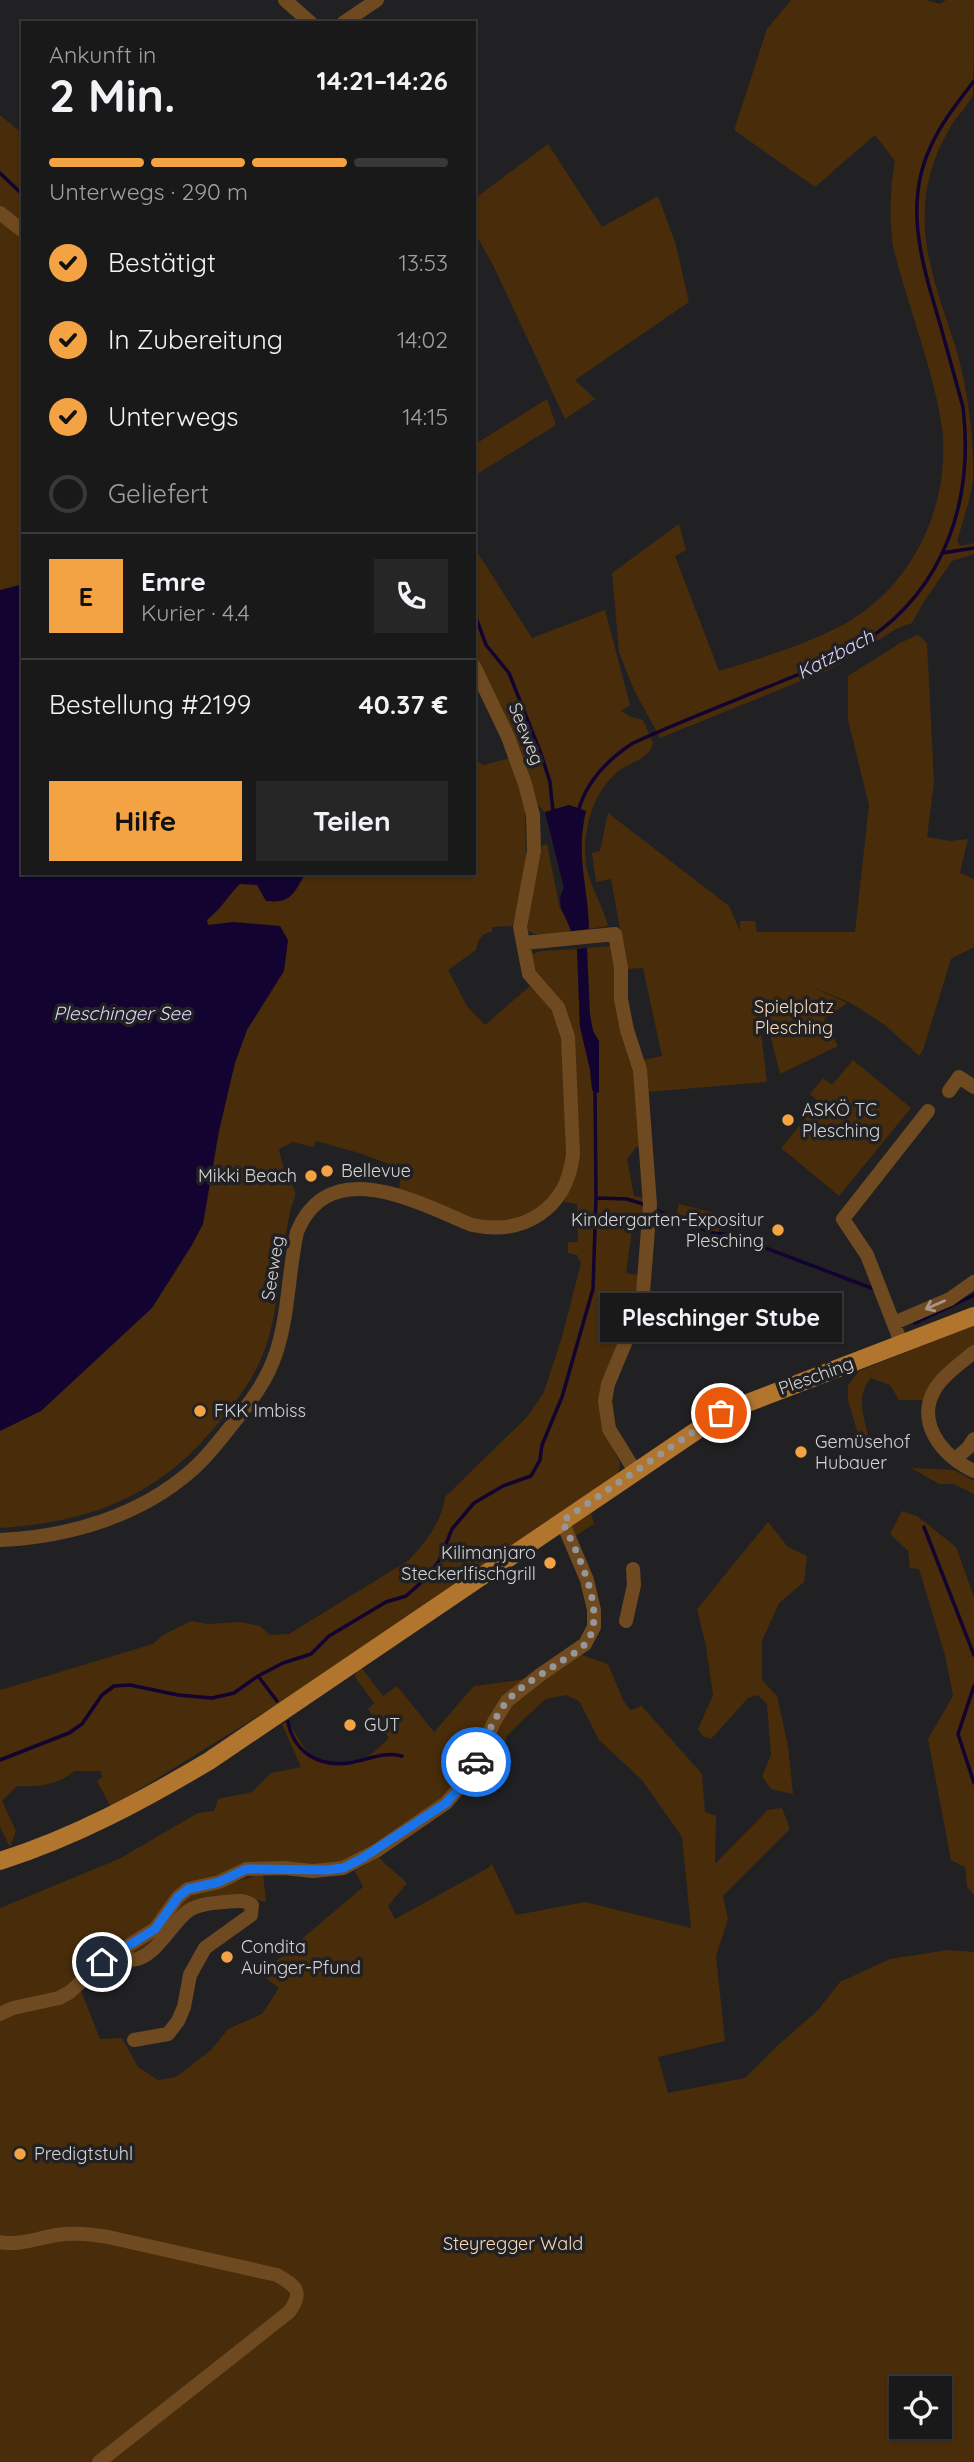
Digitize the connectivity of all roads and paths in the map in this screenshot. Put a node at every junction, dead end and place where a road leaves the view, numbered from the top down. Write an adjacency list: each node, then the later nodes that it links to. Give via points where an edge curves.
1 (285, 0): 3 (street)
2 (377, 0): 4 (street)
3 (309, 21)
4 (347, 21)
5 (0, 212): 6 (street)
6 (21, 229)
7 (476, 671): 8 (street, Seeweg, via 508,737 533,815 534,851 520,928)
8 (524, 943): 19 (street, via 615,934 621,999 640,1070 650,1205 643,1292 605,1401 609,1429); 22 (street, Seeweg, via 529,974 558,1007 568,1038 573,1154 568,1179 555,1200 527,1222 498,1228 472,1225 379,1190 341,1192 315,1206 297,1233 285,1316 271,1366 210,1453 175,1484 117,1516 56,1533)
9 (974, 1087): 10 (street, via 959,1077)
10 (949, 1091)
11 (928, 1111): 14 (street, via 843,1219 867,1255)
12 (974, 1282): 14 (street, one-way to 14, via 950,1299)
13 (974, 1316): 15 (main road, Plesching)
14 (894, 1324): 15 (street)
15 (902, 1345): 19 (main road, Plesching, via 737,1405)
16 (974, 1352): 18 (street, via 936,1387 929,1408 931,1431)
17 (974, 1439): 18 (street)
18 (955, 1459): 20 (street)
19 (635, 1471): 21 (main road, Plesching)
20 (974, 1471)
21 (562, 1521): 25 (main road, Plesching, via 257,1730 143,1801); 26 (street, via 587,1580 594,1628 585,1644 507,1702 474,1768 446,1803 343,1868 246,1869 188,1889 155,1929)
22 (0, 1540)
23 (633, 1569): 24 (street)
24 (626, 1621)
25 (0, 1861)
26 (120, 1950): 27 (street, via 59,1998); 28 (street, via 131,1960 147,1954 187,1911 198,1906 236,1900 252,1905 251,1915 205,1948 190,1975 181,2014 168,2034)
27 (0, 2014)
28 (134, 2040)
29 (0, 2242): 30 (street, via 85,2234 277,2275 296,2290 297,2299 289,2312)
30 (99, 2462)

